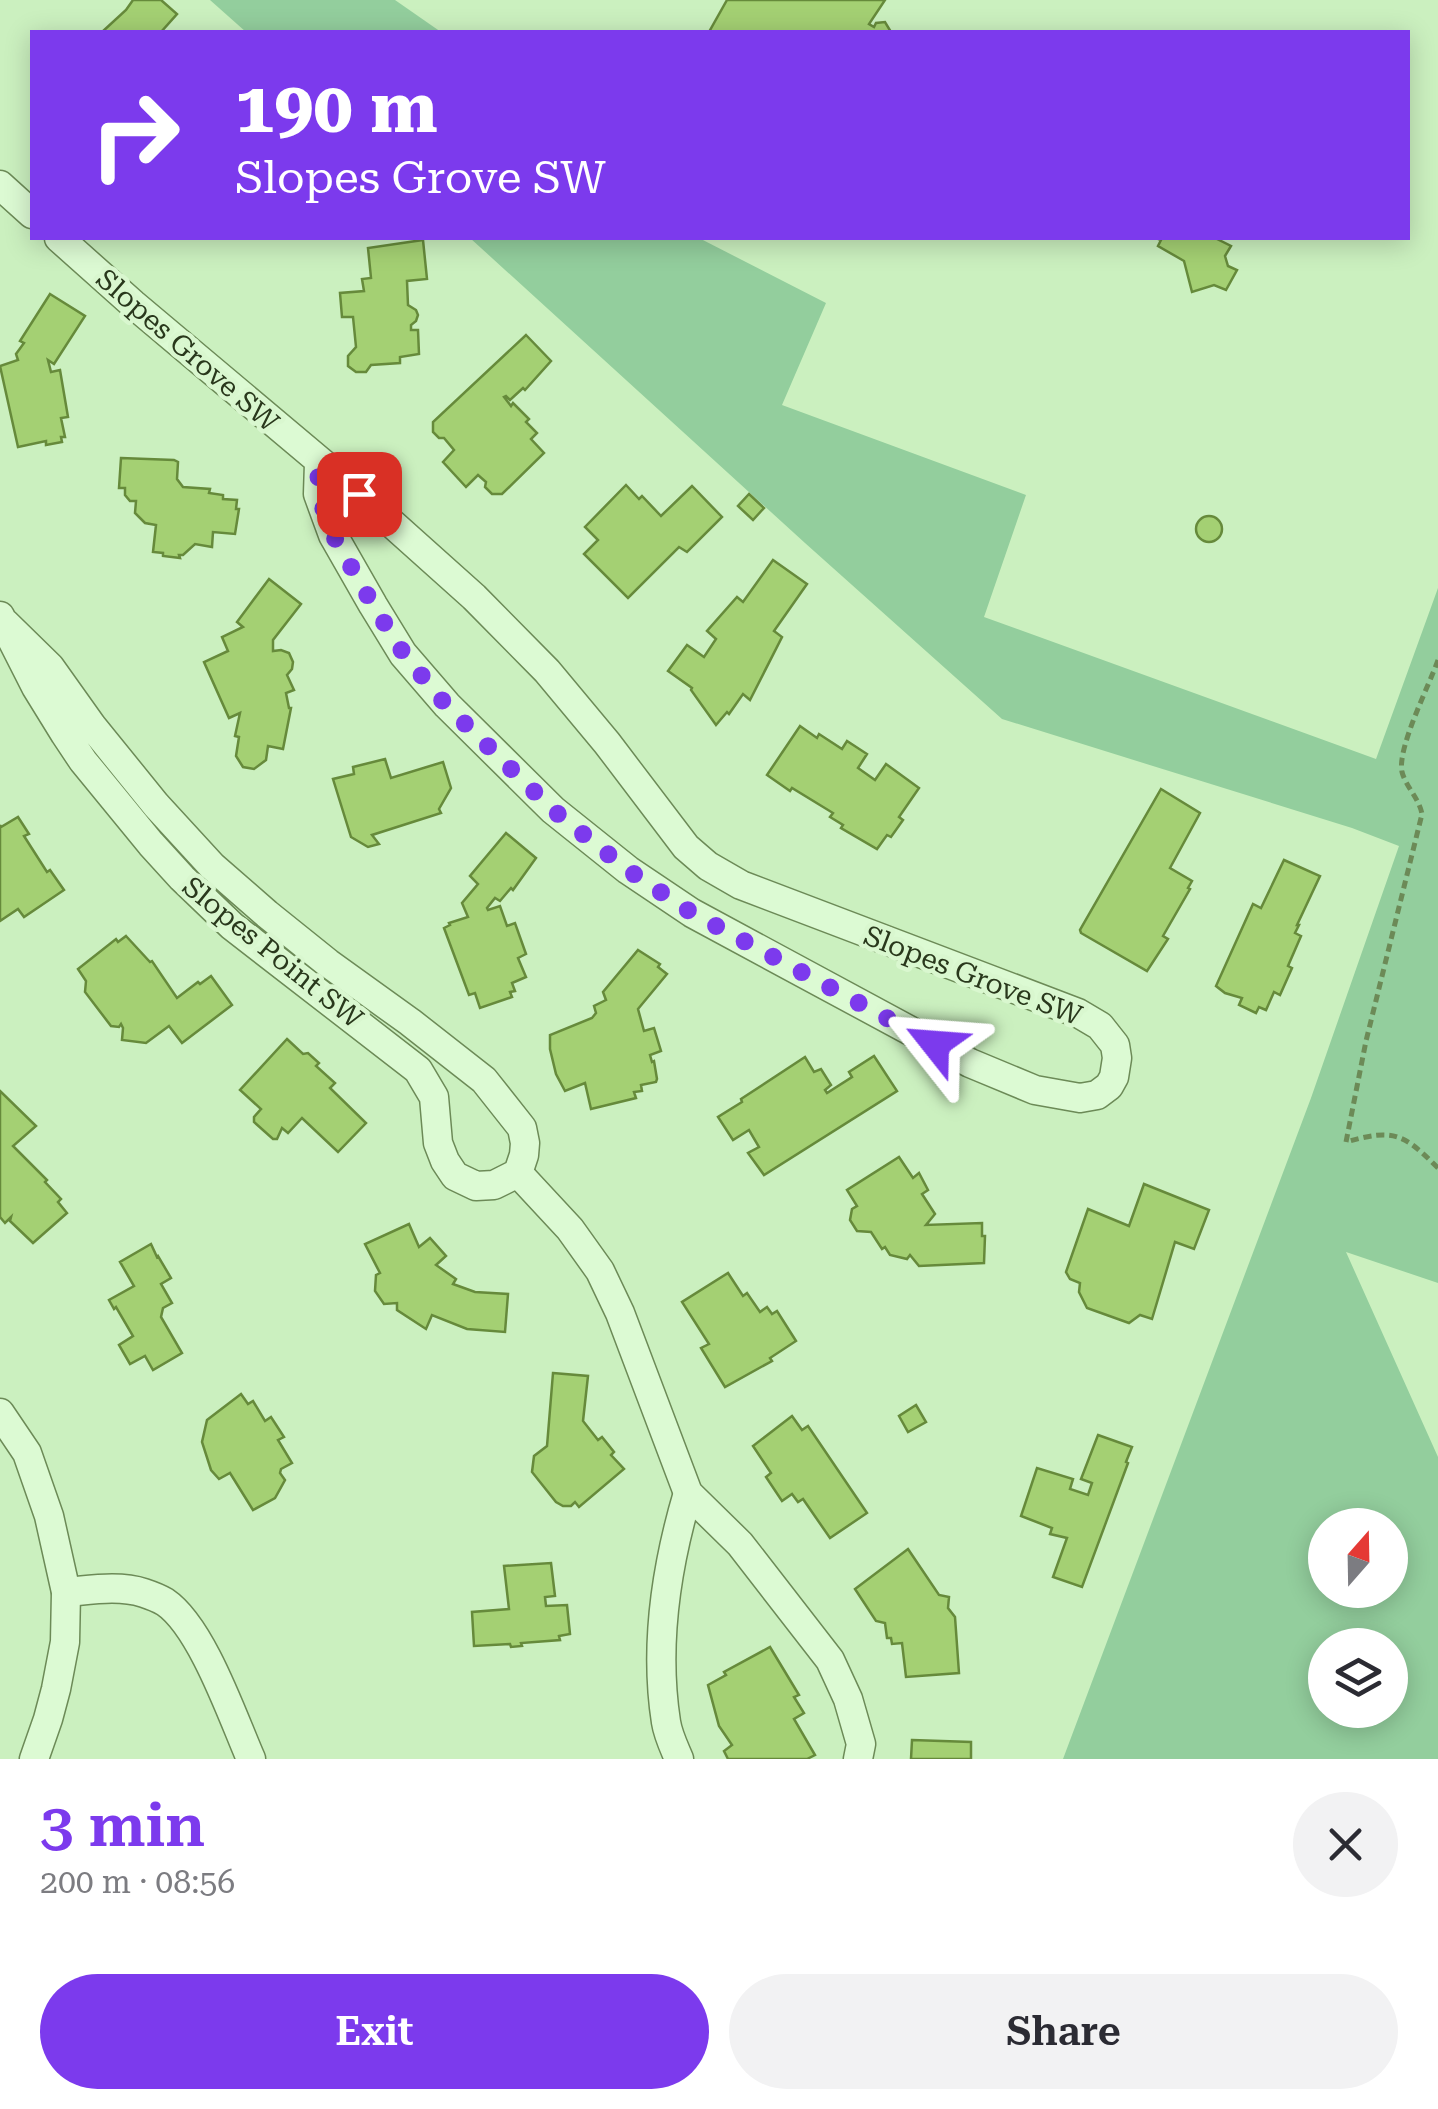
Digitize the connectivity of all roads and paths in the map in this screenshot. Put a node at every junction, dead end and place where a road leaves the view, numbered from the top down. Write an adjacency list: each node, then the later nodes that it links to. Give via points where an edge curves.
1 (0, 185): 2 (street)
2 (30, 212)
3 (61, 240): 4 (street, Slopes Grove SW)
4 (319, 463): 4 (street, Slopes Grove SW, via 318,494 333,535 404,654 553,810 628,870 692,913 970,1062 1035,1090 1080,1098 1108,1086 1116,1068 1114,1046 1100,1026 1078,1013 741,885 708,866 547,671 474,597)
5 (2, 619): 8 (street, Slopes Point SW, via 50,667 212,866 484,1080 522,1128); 8 (street, Slopes Point SW, via 83,761 172,867 232,926 418,1070 434,1097 438,1143 454,1176 476,1186)
6 (1438, 660): 7 (path, via 1403,751 1401,769 1422,814 1346,1142 1396,1135)
7 (1438, 1168)
8 (518, 1174): 10 (street, via 600,1272)
9 (0, 1412): 11 (street, via 27,1453)
10 (688, 1493): 14 (street, via 663,1606 666,1726); 15 (street, via 740,1544 830,1660 861,1744)
11 (66, 1592): 12 (street, via 56,1689); 13 (street, via 114,1588 167,1603 209,1660)
12 (34, 1759)
13 (251, 1759)
14 (678, 1759)
15 (858, 1759)

